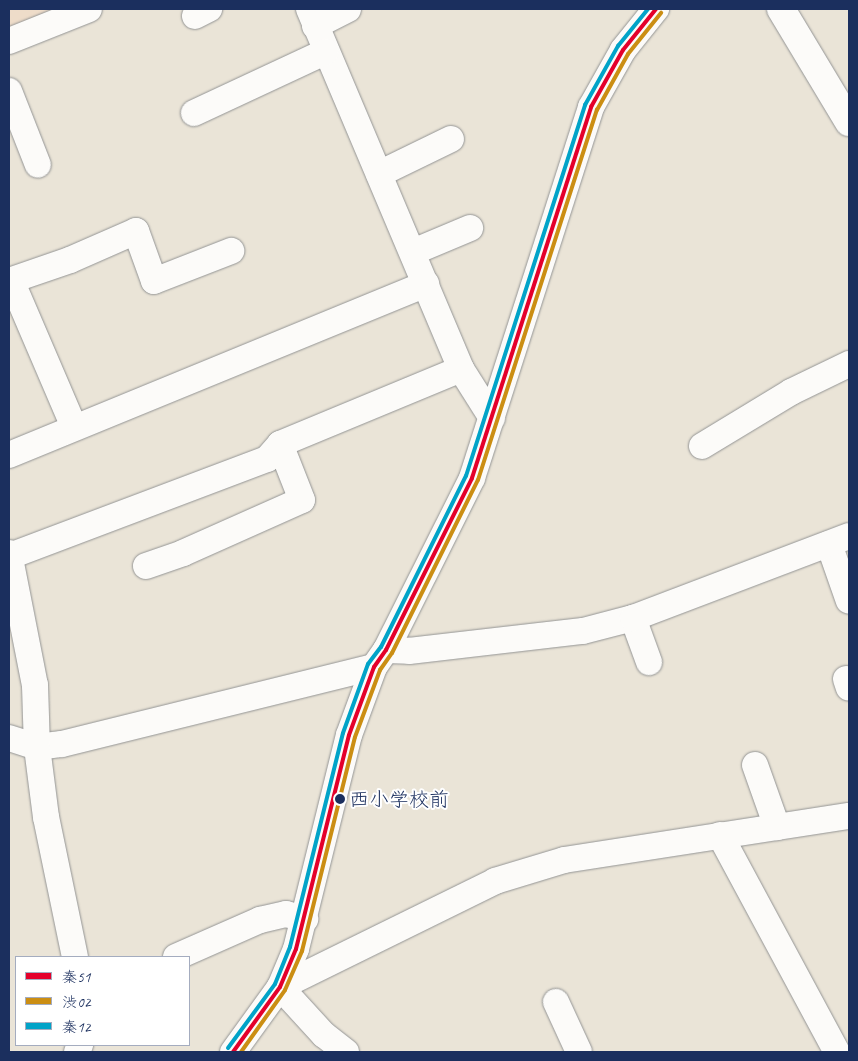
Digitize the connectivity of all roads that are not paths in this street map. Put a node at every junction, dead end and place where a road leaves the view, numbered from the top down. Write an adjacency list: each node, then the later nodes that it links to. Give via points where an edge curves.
1 (89, 9): 6 (street)
2 (348, 9): 5 (street)
3 (656, 9): 21 (street, via 623,50 591,108)
4 (781, 9): 10 (highway)
5 (312, 17): 7 (street)
6 (9, 41)
7 (325, 52): 9 (street); 13 (street)
8 (9, 91): 12 (street)
9 (194, 113)
10 (849, 122)
11 (451, 139): 13 (street)
12 (38, 165)
13 (379, 174): 16 (street)
14 (470, 228): 16 (street)
15 (231, 251): 17 (street, via 154,281 136,230 70,260)
16 (413, 252): 18 (street)
17 (10, 281): 22 (street)
18 (426, 284): 20 (street); 22 (street)
19 (849, 364): 24 (street, via 791,392)
20 (461, 369): 21 (street); 23 (street)
21 (492, 418): 31 (street, via 472,478)
22 (74, 427): 25 (street)
23 (280, 444): 27 (street, via 267,459); 28 (street, via 302,500)
24 (702, 446)
25 (9, 455)
26 (839, 540): 29 (street); 30 (street)
27 (9, 555): 34 (street, via 35,685)
28 (146, 566)
29 (849, 601)
30 (633, 618): 31 (street, via 556,635 409,651); 32 (street)
31 (380, 658): 34 (street, via 167,720); 39 (street, via 349,735)
32 (649, 662)
33 (9, 738): 34 (street)
34 (38, 747): 40 (street, via 46,817)
35 (755, 765): 37 (street)
36 (849, 816): 37 (street)
37 (777, 827): 38 (street)
38 (720, 836): 42 (street, via 564,860 495,882); 47 (street)
39 (305, 919): 41 (street, via 286,914 260,920); 42 (street)
40 (75, 956)
41 (178, 956)
42 (280, 988): 44 (street); 45 (street, via 324,1035)
43 (556, 1002): 46 (street)
44 (233, 1052)
45 (346, 1052)
46 (580, 1052)
47 (837, 1052)

